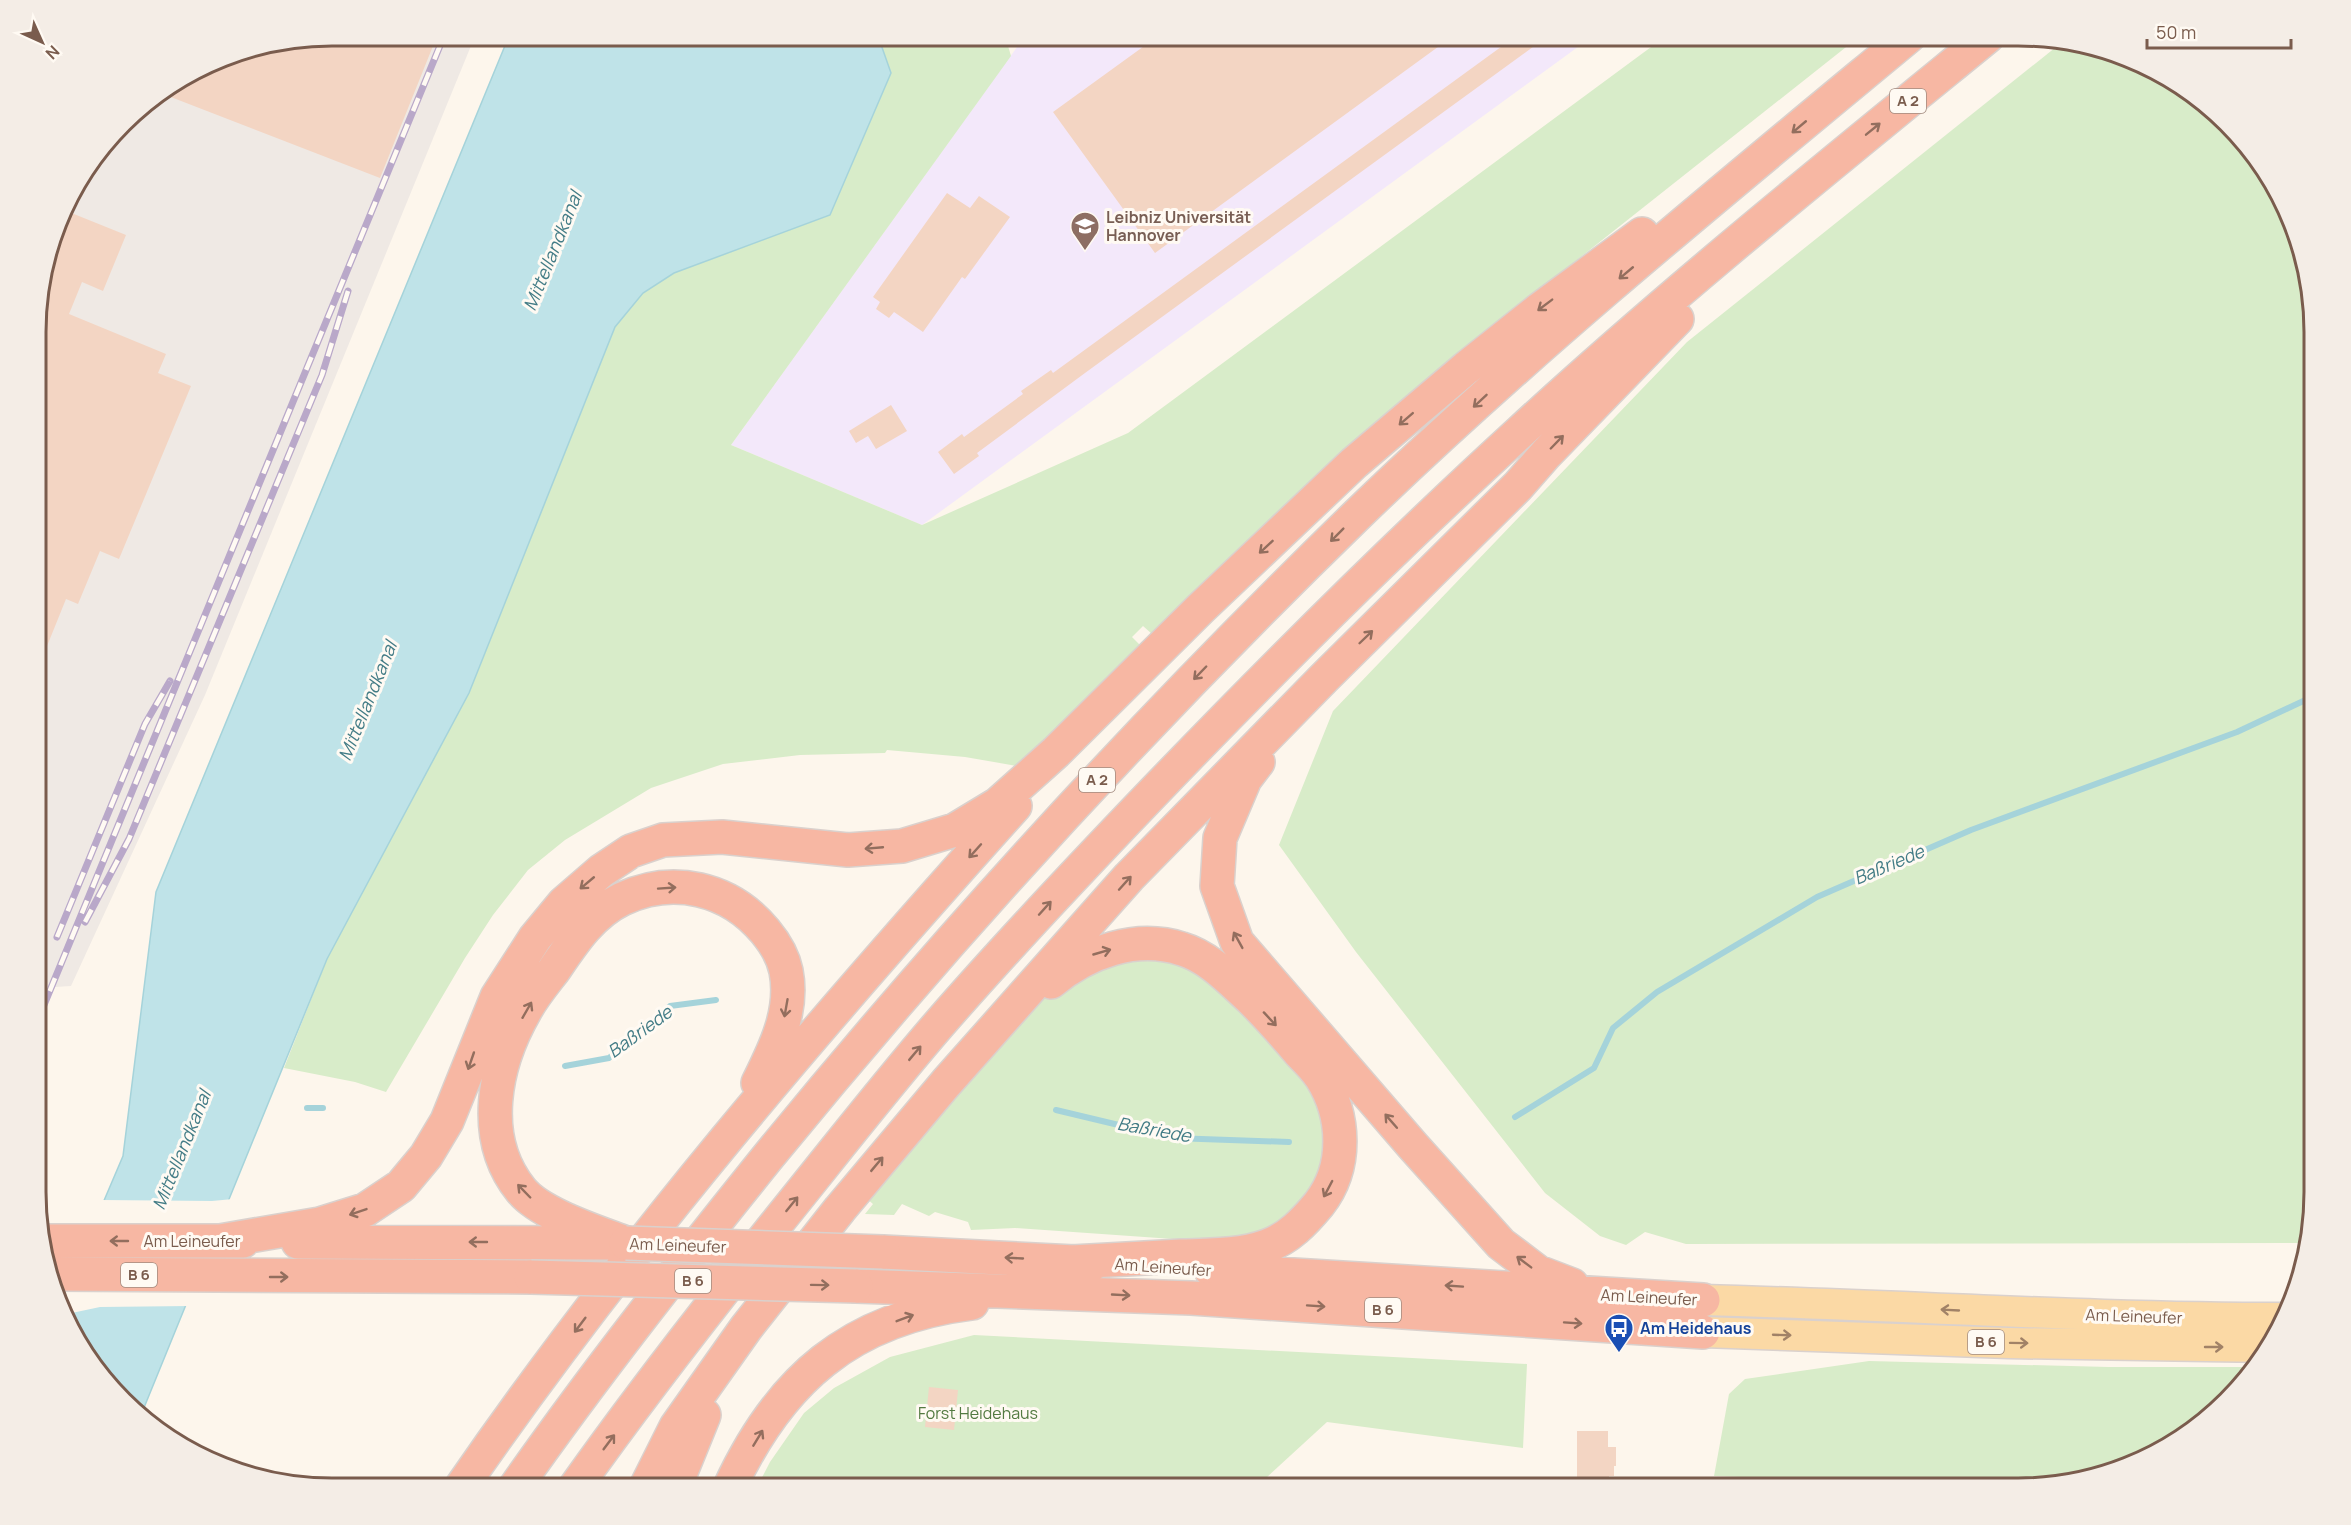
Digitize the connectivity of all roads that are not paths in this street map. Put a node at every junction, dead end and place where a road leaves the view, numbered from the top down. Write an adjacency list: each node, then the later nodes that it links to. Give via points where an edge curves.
1 (1897, 46): 3 (highway, A 2, one-way to 3)
2 (1976, 46): 4 (highway, A 2, one-way to 2)
3 (1767, 154): 6 (highway, one-way to 6, via 1633,240 1466,368 1337,479); 22 (highway, A 2, one-way to 22, via 1490,392 1359,513 1044,836 827,1084 676,1270)
4 (1828, 166): 5 (highway, one-way to 4, via 1510,494); 23 (highway, A 2, one-way to 4, via 721,1293 864,1114 940,1023 1081,868 1271,669 1405,538 1638,327)
5 (1324, 678): 7 (highway, one-way to 5, via 1129,877); 15 (highway, one-way to 5, via 1538,1272 1501,1244 1237,942 1217,886 1221,838 1245,779)
6 (1113, 698): 8 (highway, one-way to 8, via 907,926); 10 (highway, one-way to 10, via 998,804 955,830 902,846 848,850 722,837 663,840 631,851 564,903 535,938 497,998 447,1121 426,1156 401,1186 365,1210 338,1219)
7 (946, 1083): 12 (highway, one-way to 12, via 1060,975 1093,954 1131,945 1158,944 1182,949 1223,973 1268,1015 1321,1076 1339,1117 1337,1173 1305,1221 1286,1237 1238,1254); 18 (highway, one-way to 7)
8 (694, 1179): 9 (highway, one-way to 8, via 546,1209 523,1192 507,1167 495,1117 502,1062 525,1011 593,918 621,899 650,889 700,890 728,899 746,911 777,946 786,970 788,993 780,1040 757,1085); 21 (highway, one-way to 21)
9 (565, 1232): 10 (highway, Am Leineufer / B 6, one-way to 10); 12 (highway, Am Leineufer / B 6, one-way to 9, bridge, via 626,1244)
10 (230, 1240): 11 (highway, Am Leineufer / B 6, one-way to 11)
11 (57, 1241)
12 (1072, 1262): 15 (highway, Am Leineufer / B 6, one-way to 12)
13 (61, 1282): 14 (highway, Am Leineufer / B 6, one-way to 14, bridge, via 220,1276 531,1277)
14 (1063, 1292): 19 (highway, Am Leineufer / B 6, one-way to 19); 26 (highway, one-way to 14, via 772,1413 803,1377 835,1351 918,1313)
15 (1596, 1295): 16 (highway, Am Leineufer / B 6)
16 (1703, 1300): 17 (main road, Am Leineufer / B 6, one-way to 16, via 2020,1313)
17 (2275, 1318)
18 (746, 1328): 24 (highway, via 676,1427); 25 (highway)
19 (1702, 1332): 20 (main road, Am Leineufer / B 6, one-way to 20)
20 (2259, 1347)
21 (466, 1478)
22 (522, 1478)
23 (582, 1478)
24 (650, 1478)
25 (678, 1478)
26 (735, 1478)

